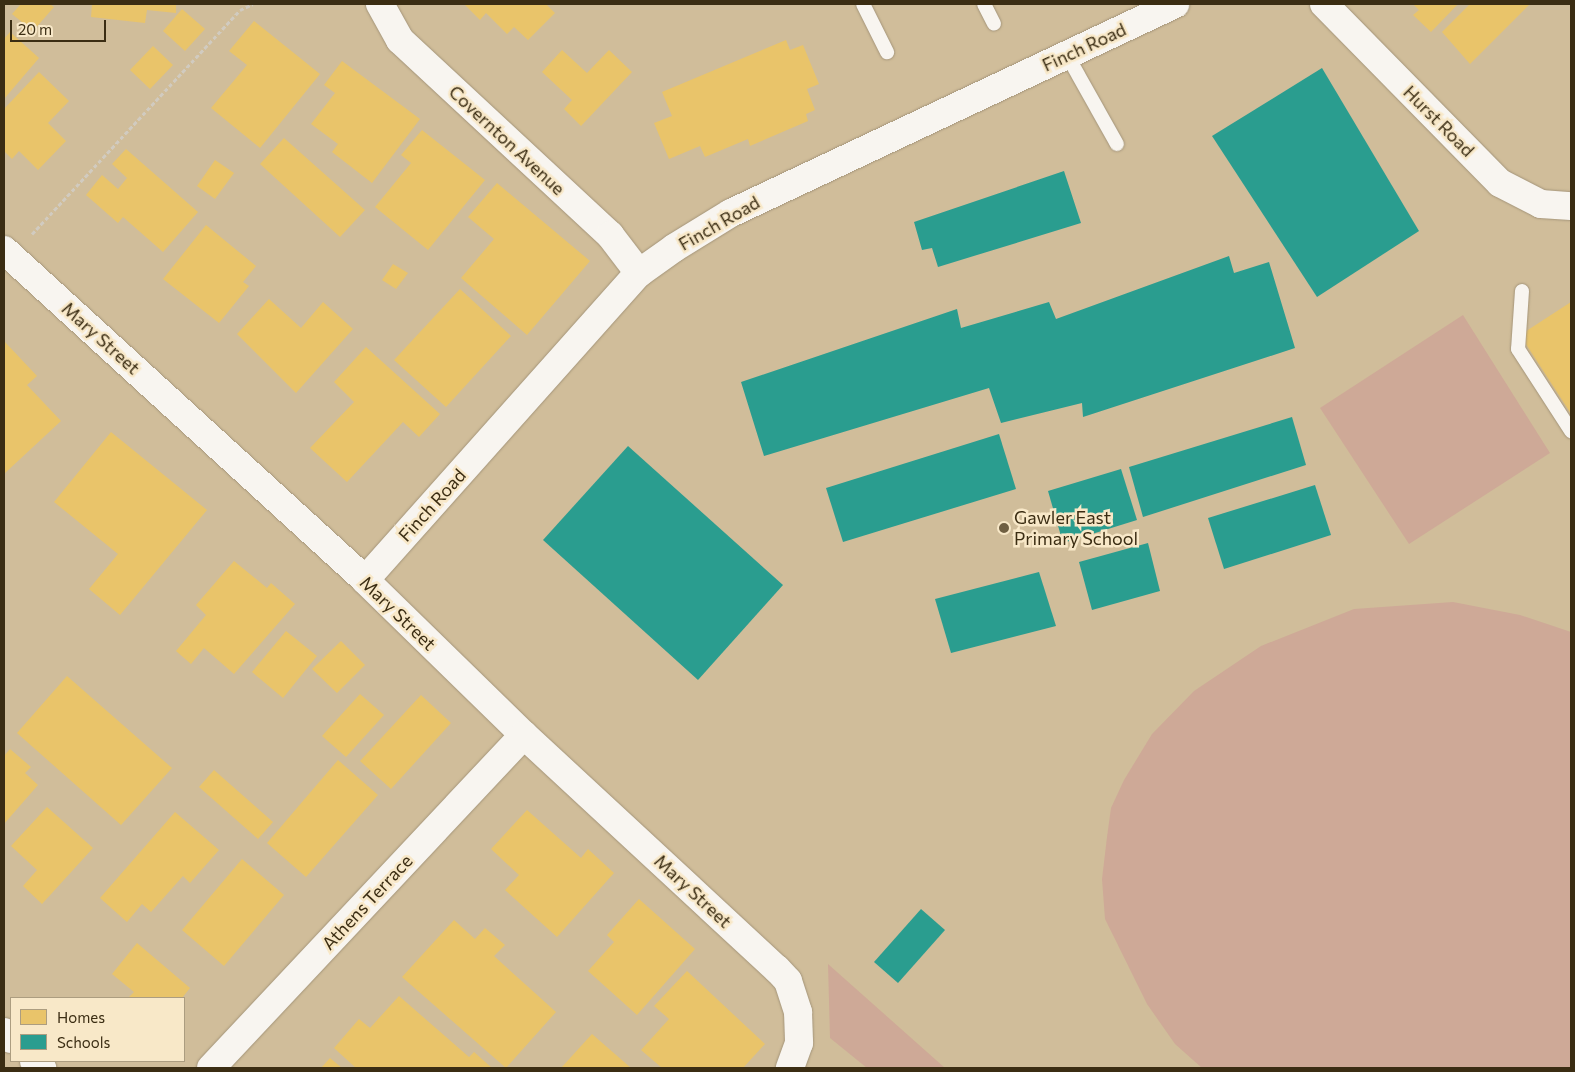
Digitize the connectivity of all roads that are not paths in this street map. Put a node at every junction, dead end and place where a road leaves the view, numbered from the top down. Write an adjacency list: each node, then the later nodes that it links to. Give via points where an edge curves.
1 (863, 4): 7 (lane)
2 (984, 4): 6 (lane)
3 (1175, 4): 8 (street, Finch Road)
4 (1324, 4): 10 (street, Hurst Road, via 1500,183 1541,204)
5 (376, 5): 12 (street, Covernton Avenue, via 400,40 610,235)
6 (994, 24)
7 (887, 52)
8 (1067, 55): 9 (lane); 12 (street, Finch Road, via 731,213)
9 (1117, 144)
10 (1571, 206)
11 (8, 253): 15 (street, Mary Street)
12 (639, 273): 15 (street, Finch Road)
13 (1522, 291): 14 (lane, via 1518,349)
14 (1571, 431)
15 (365, 580): 16 (street, Mary Street)
16 (524, 735): 17 (street, Athens Terrace); 18 (street, Mary Street, via 788,981 800,1028)
17 (211, 1068)
18 (790, 1068)

